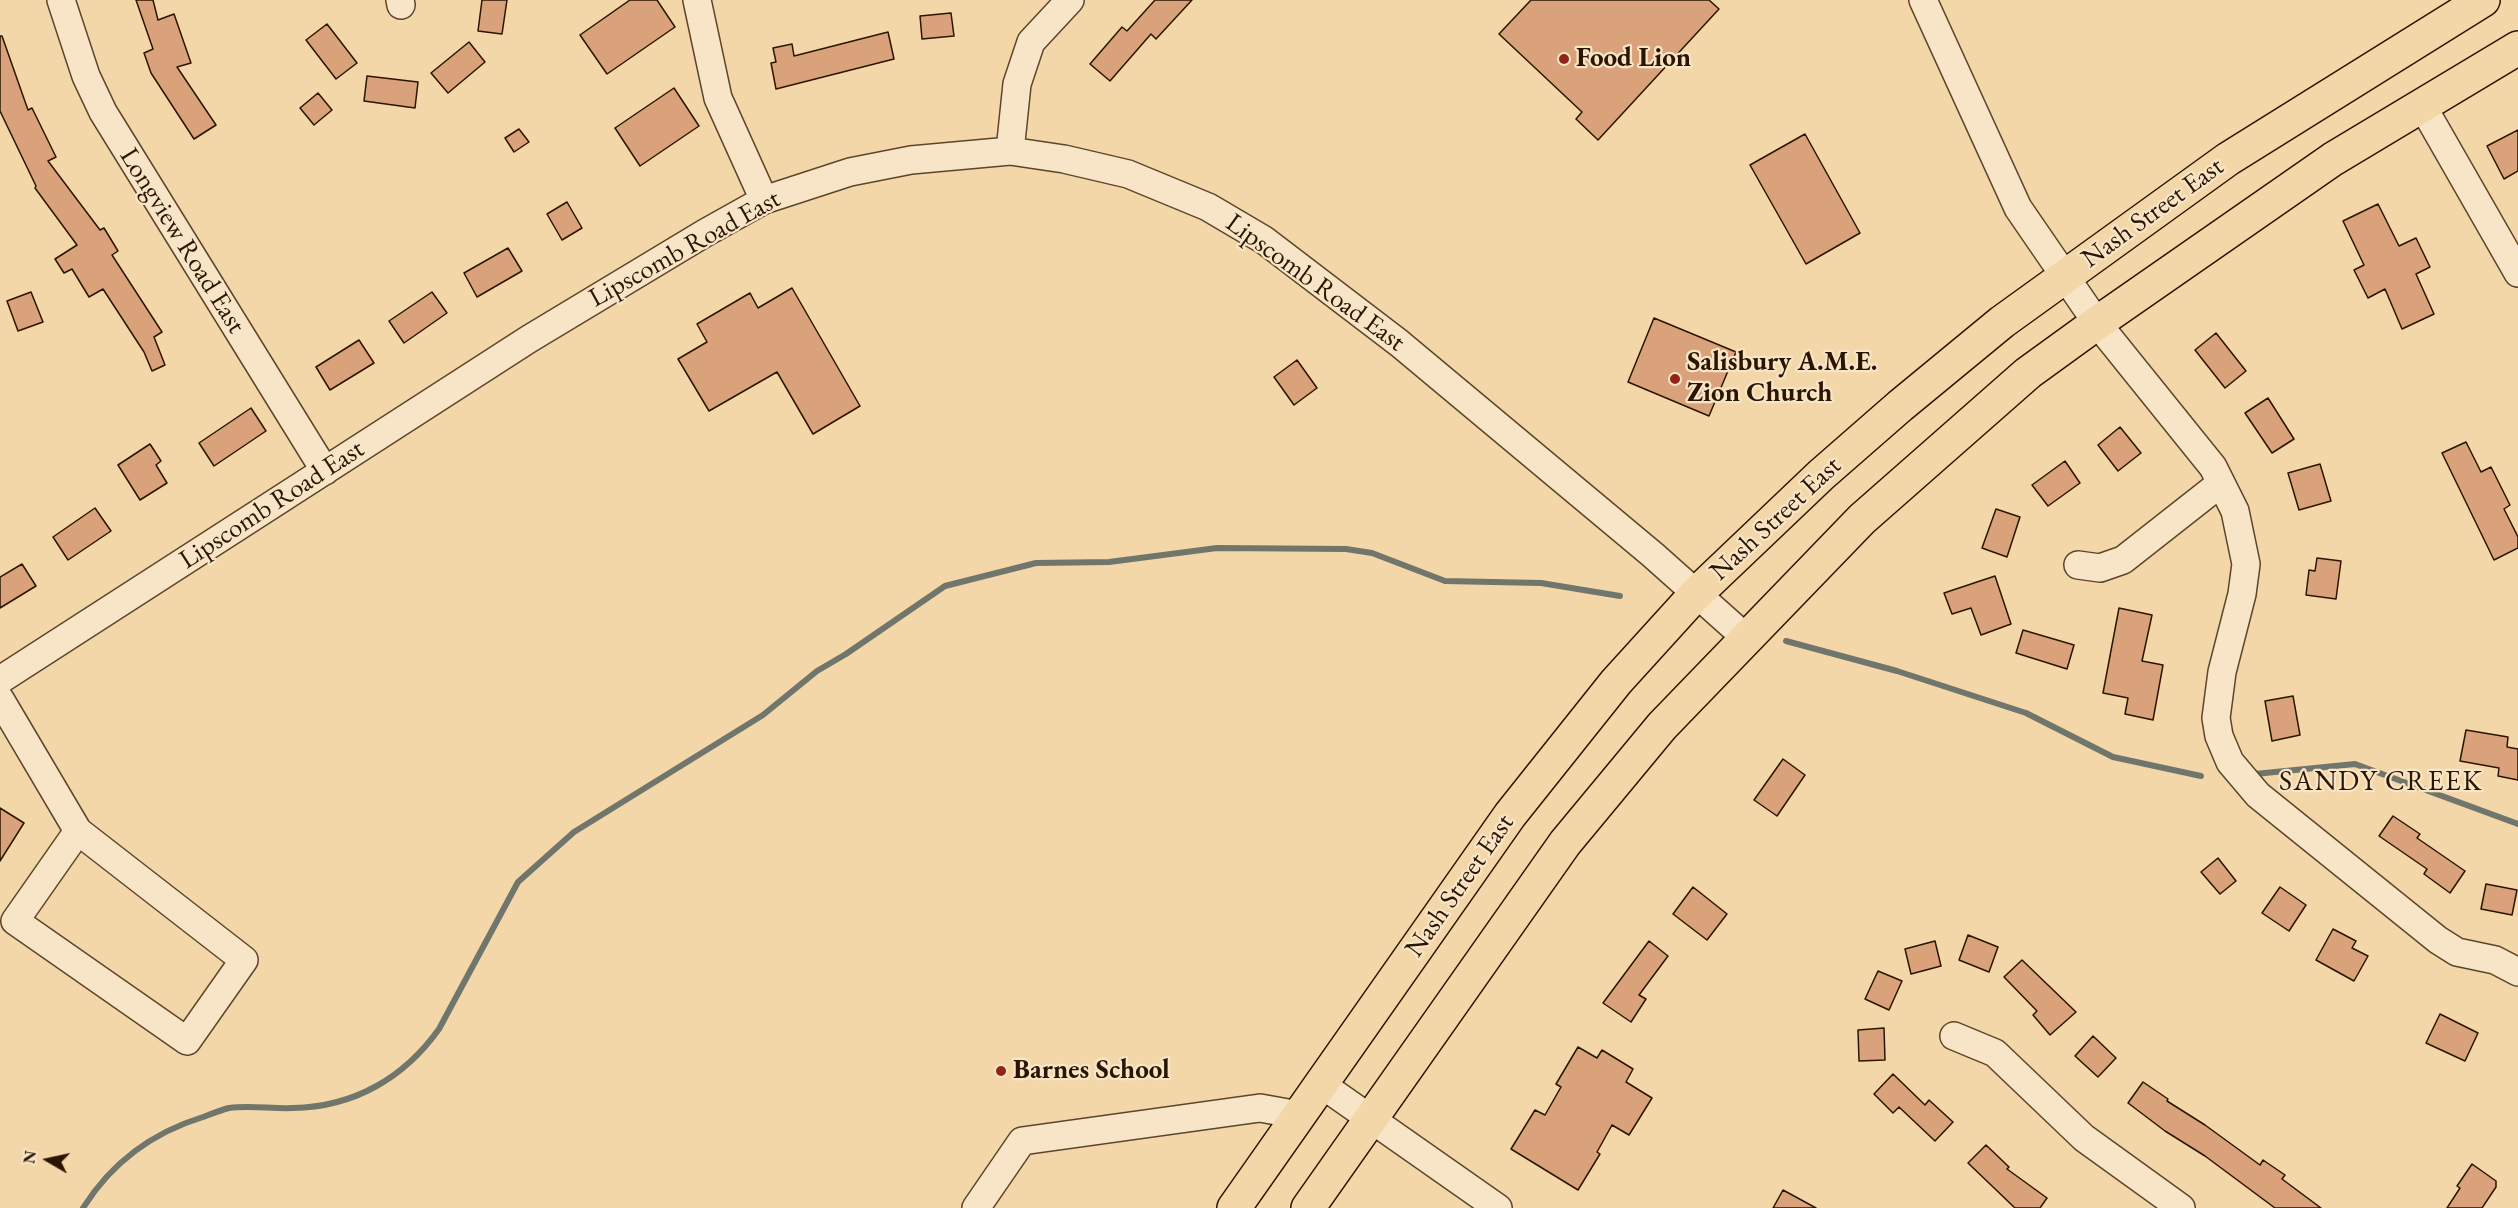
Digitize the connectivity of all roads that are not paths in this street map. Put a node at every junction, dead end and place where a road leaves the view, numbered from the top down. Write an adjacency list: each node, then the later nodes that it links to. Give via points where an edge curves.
1 (61, 0): 13 (street, Longview Road East, via 86,76 103,112)
2 (697, 0): 9 (street, via 718,98)
3 (1070, 0): 8 (street, via 1031,42 1017,84)
4 (1923, 0): 11 (street, via 2018,208)
5 (2483, 0): 11 (main road, Nash Street East, via 2228,159)
6 (2518, 48): 7 (main road, Nash Street East)
7 (2423, 107): 10 (street); 12 (main road, Nash Street East, via 2333,159)
8 (1010, 151): 9 (street, Lipscomb Road East, via 911,160 850,171); 16 (street, Lipscomb Road East, via 1128,174 1208,207 1264,240 1399,343 1653,555)
9 (764, 200): 13 (street, Lipscomb Road East, via 529,339)
10 (2518, 273)
11 (2065, 277): 12 (street); 16 (main road, Nash Street East, via 2002,322 1900,406)
12 (2097, 322): 14 (street); 17 (main road, Nash Street East, via 2028,373 1862,519)
13 (325, 471): 18 (street, Lipscomb Road East)
14 (2221, 483): 15 (street, via 2123,560 2100,568); 21 (street, via 2241,530 2246,564 2217,703 2219,736 2230,762 2258,795 2438,940 2457,952 2494,960)
15 (2078, 565)
16 (1695, 595): 17 (street, Lipscomb Road East); 23 (main road, Nash Street East, via 1616,682 1545,769)
17 (1745, 637): 25 (main road, Nash Street East, via 1662,726 1566,843)
18 (0, 680)
19 (0, 699): 20 (street)
20 (78, 831): 20 (street, via 15,921 187,1041 244,960)
21 (2518, 972)
22 (1954, 1036): 30 (street, via 1995,1053 2084,1138)
23 (1321, 1084): 24 (main road, Nash Street East); 25 (street)
24 (1299, 1115): 26 (street, via 1260,1108 1022,1141); 27 (main road, Nash Street East)
25 (1370, 1119): 28 (main road, Nash Street East); 29 (street)
26 (976, 1208)
27 (1234, 1208)
28 (1308, 1208)
29 (1498, 1208)
30 (2181, 1208)

